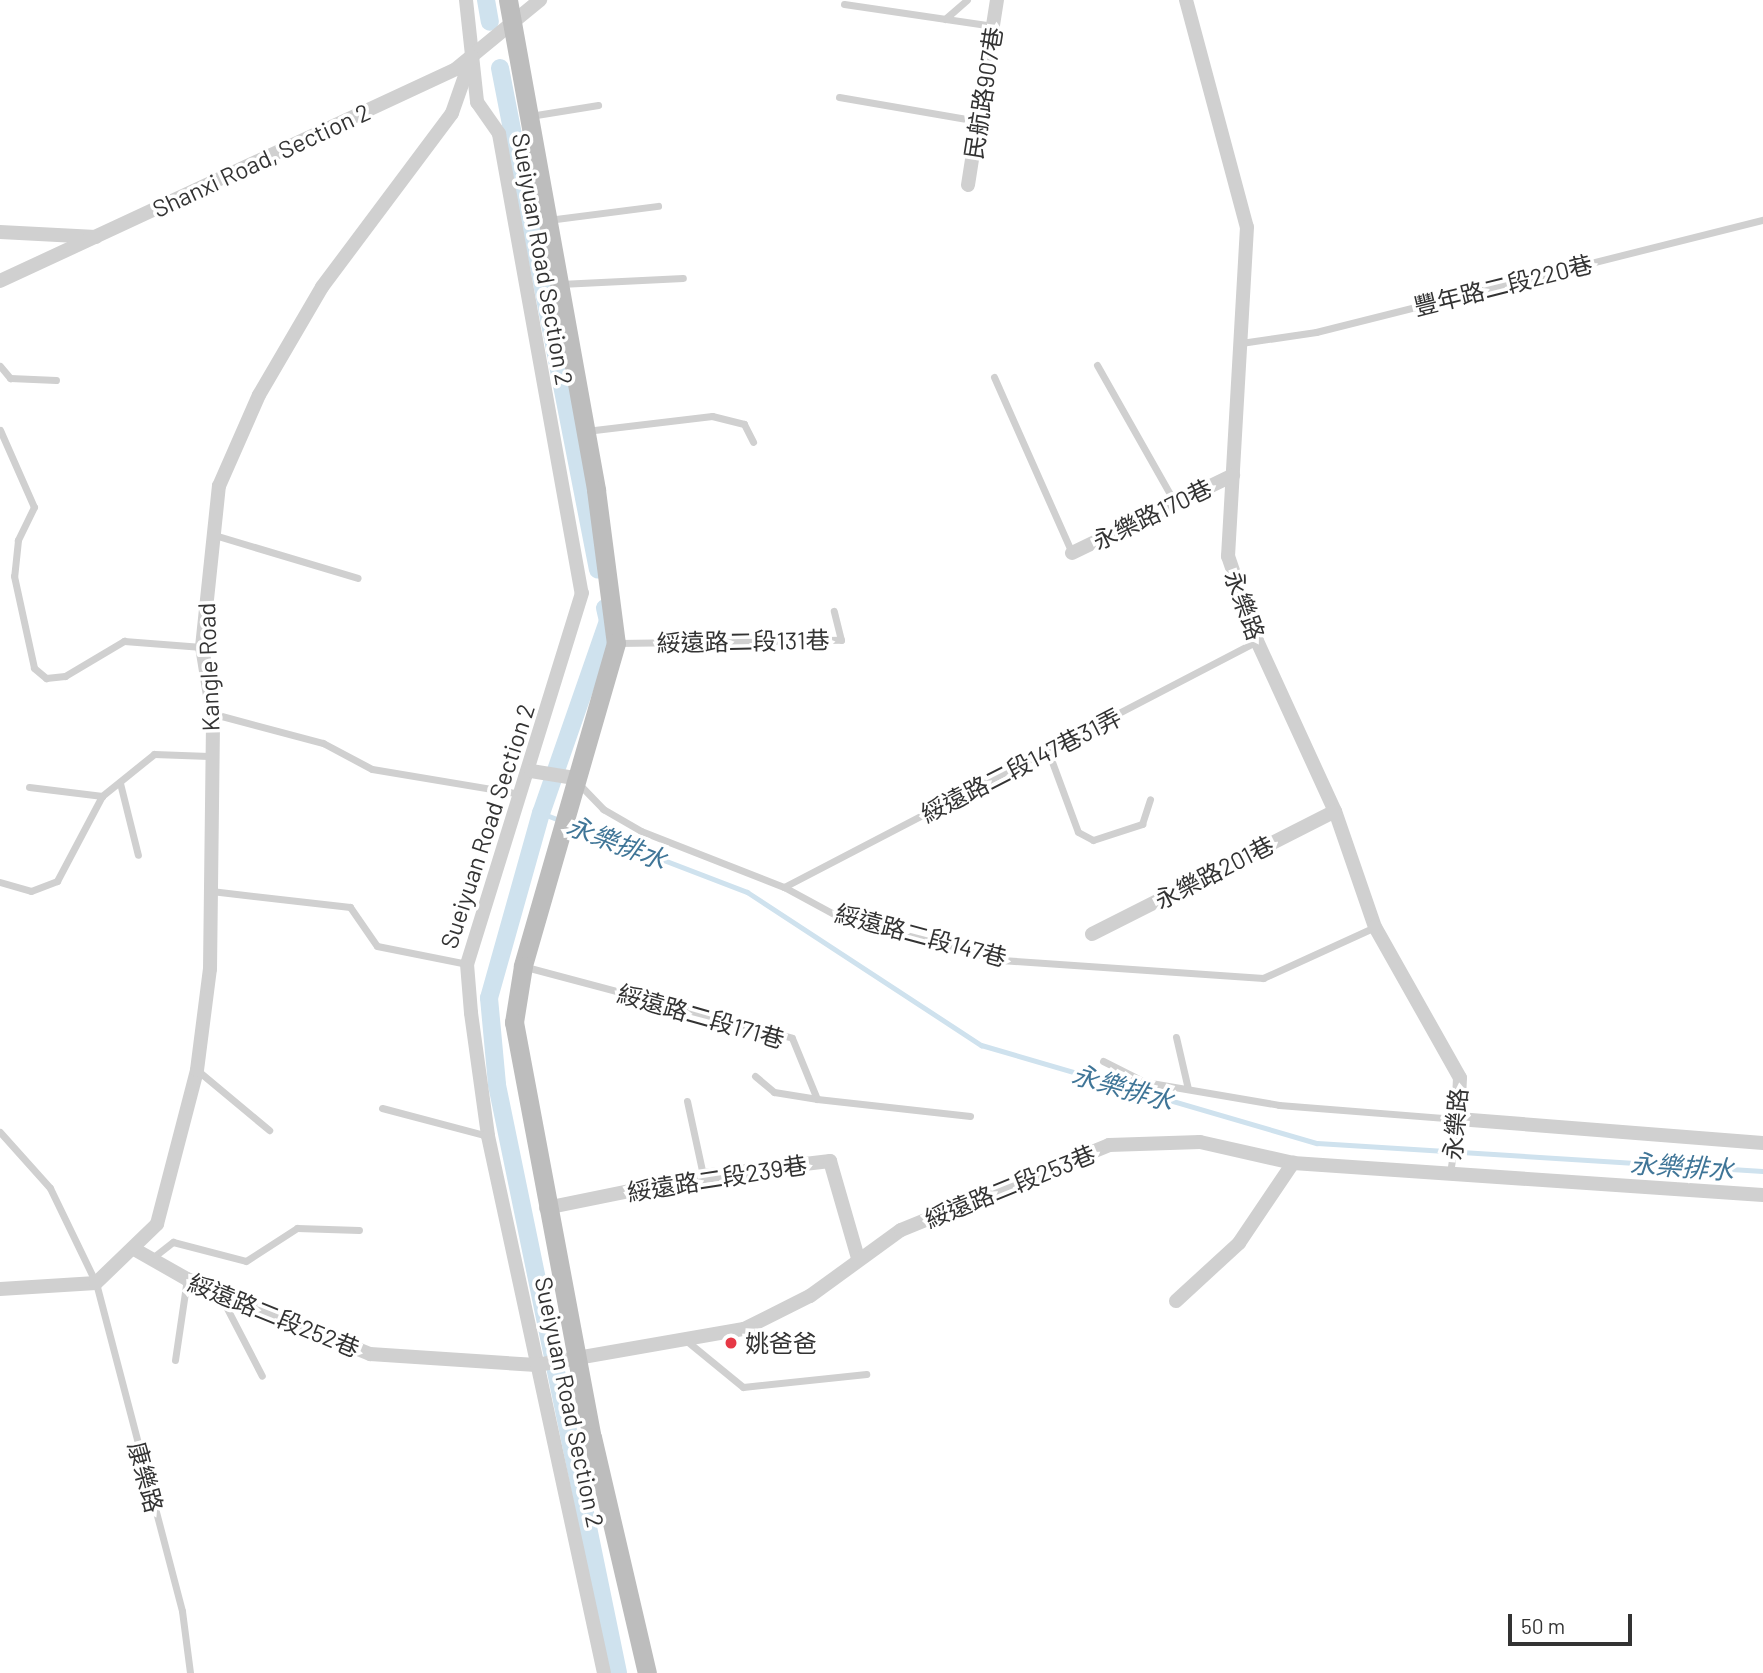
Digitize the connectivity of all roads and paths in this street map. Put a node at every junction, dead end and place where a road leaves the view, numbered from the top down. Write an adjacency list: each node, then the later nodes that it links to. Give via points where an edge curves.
1 (466, 0): 11 (street, Sueiyuan Road Section 2)
2 (508, 0): 10 (street, Sueiyuan Road Section 2)
3 (540, 0): 10 (street, Shanxi Road, Section 2)
4 (967, 0): 8 (lane)
5 (997, 0): 9 (street, 民航路907巷)
6 (1186, 0): 25 (street, 永樂路, via 1247,227)
7 (844, 4): 8 (lane)
8 (945, 19): 9 (lane)
9 (993, 26): 15 (street, 民航路907巷)
10 (513, 27): 11 (street, Shanxi Road, Section 2); 14 (street, Sueiyuan Road Section 2)
11 (474, 50): 21 (street, Shanxi Road, Section 2, via 456,69); 35 (street, Kangle Road, via 452,113 354,238 259,396 219,486); 45 (street, Sueiyuan Road Section 2, via 477,102 499,134 582,593)
12 (839, 97): 15 (lane)
13 (598, 105): 14 (lane)
14 (528, 116): 18 (street, Sueiyuan Road Section 2)
15 (978, 121): 16 (street, 民航路907巷)
16 (968, 185)
17 (658, 206): 18 (lane)
18 (547, 220): 24 (street, Sueiyuan Road Section 2)
19 (1763, 220): 25 (lane, 豐年路二段220巷, via 1316,332)
20 (0, 232): 21 (street)
21 (100, 237): 23 (street, Shanxi Road, Section 2)
22 (682, 278): 24 (lane)
23 (0, 281)
24 (559, 284): 31 (street, Sueiyuan Road Section 2)
25 (1241, 343): 33 (street, 永樂路)
26 (1097, 365): 34 (lane)
27 (0, 366): 29 (lane, via 10,379)
28 (994, 377): 36 (lane)
29 (55, 380)
30 (0, 430): 41 (lane, via 34,507 18,540 14,576 34,668 46,678 65,677 124,641)
31 (586, 431): 32 (lane, via 712,415 744,424); 40 (street, Sueiyuan Road Section 2)
32 (753, 442)
33 (1233, 475): 34 (street, 永樂路170巷); 39 (street, 永樂路, via 1227,556)
34 (1175, 503): 36 (street, 永樂路170巷)
35 (210, 534): 37 (lane); 41 (street, Kangle Road)
36 (1072, 552)
37 (358, 578)
38 (834, 611): 40 (lane, 綏遠路二段131巷, via 841,640)
39 (1257, 641): 43 (lane, 綏遠路二段147巷31弄); 52 (street, 永樂路)
40 (616, 643): 47 (street, Sueiyuan Road Section 2)
41 (202, 647): 42 (street, Kangle Road)
42 (213, 714): 44 (street, Kangle Road); 49 (lane, via 323,743 372,769)
43 (1048, 751): 51 (lane, via 1078,832 1093,840 1142,824); 55 (lane, 綏遠路二段147巷31弄)
44 (209, 756): 46 (lane, via 154,754); 56 (street, Kangle Road)
45 (531, 771): 47 (street); 49 (street, Sueiyuan Road Section 2)
46 (120, 783): 50 (lane); 53 (lane)
47 (572, 786): 55 (lane, 綏遠路二段147巷, via 641,831); 60 (street, Sueiyuan Road Section 2)
48 (29, 787): 50 (lane)
49 (522, 794): 59 (street, Sueiyuan Road Section 2)
50 (102, 796): 54 (lane, via 57,881 31,891)
51 (1150, 799)
52 (1335, 811): 57 (street, 永樂路); 58 (street, 永樂路201巷)
53 (138, 855)
54 (0, 882)
55 (783, 887): 57 (lane, 綏遠路二段147巷, via 841,918 1001,960 1263,978)
56 (206, 891): 59 (lane, via 350,906 377,946); 63 (street, Kangle Road, via 210,969)
57 (1375, 926): 70 (street, 永樂路, via 1460,1078)
58 (1092, 934)
59 (467, 964): 73 (street, Sueiyuan Road Section 2)
60 (523, 966): 66 (lane, 綏遠路二段171巷, via 792,1038); 79 (street, Sueiyuan Road Section 2, via 514,1022)
61 (1176, 1037): 65 (lane)
62 (1103, 1061): 65 (lane, via 1145,1082)
63 (197, 1070): 71 (lane); 81 (street, Kangle Road, via 157,1224)
64 (755, 1076): 66 (lane, via 774,1093)
65 (1188, 1089): 70 (lane, via 1324,1111)
66 (817, 1099): 69 (lane)
67 (687, 1101): 77 (lane)
68 (382, 1108): 73 (lane)
69 (970, 1116)
70 (1458, 1119): 74 (street); 76 (lane, 永樂路)
71 (269, 1130)
72 (0, 1132): 85 (lane, 康樂路, via 50,1188)
73 (488, 1136): 92 (street, Sueiyuan Road Section 2)
74 (1763, 1143)
75 (1293, 1163): 76 (street, 綏遠路二段253巷); 82 (street, 綏遠路二段253巷, via 1200,1142 1109,1145 960,1203); 88 (street, via 1239,1243)
76 (1450, 1173): 78 (street, 綏遠路二段253巷)
77 (704, 1176): 79 (street, 綏遠路二段239巷); 82 (street, 綏遠路二段239巷, via 830,1161)
78 (1763, 1195)
79 (546, 1208): 90 (street, Sueiyuan Road Section 2)
80 (359, 1230): 83 (lane, via 297,1228 246,1261 173,1242)
81 (134, 1249): 83 (street, 綏遠路二段252巷); 85 (street, Kangle Road)
82 (858, 1258): 89 (street, 綏遠路二段253巷, via 810,1296 744,1329)
83 (147, 1261): 84 (street, 綏遠路二段252巷)
84 (187, 1279): 86 (street, 綏遠路二段252巷); 91 (lane)
85 (96, 1283): 87 (street); 95 (lane, 康樂路, via 181,1611)
86 (216, 1286): 92 (street, 綏遠路二段252巷, via 370,1354); 94 (lane)
87 (0, 1289)
88 (1175, 1301)
89 (688, 1342): 90 (street, 綏遠路二段253巷); 93 (lane, via 743,1387)
90 (580, 1357): 92 (street, 綏遠路二段252巷); 97 (street, Sueiyuan Road Section 2, via 592,1437)
91 (175, 1360)
92 (542, 1364): 96 (street, Sueiyuan Road Section 2)
93 (866, 1374)
94 (262, 1376)
95 (190, 1673)
96 (604, 1673)
97 (647, 1673)

